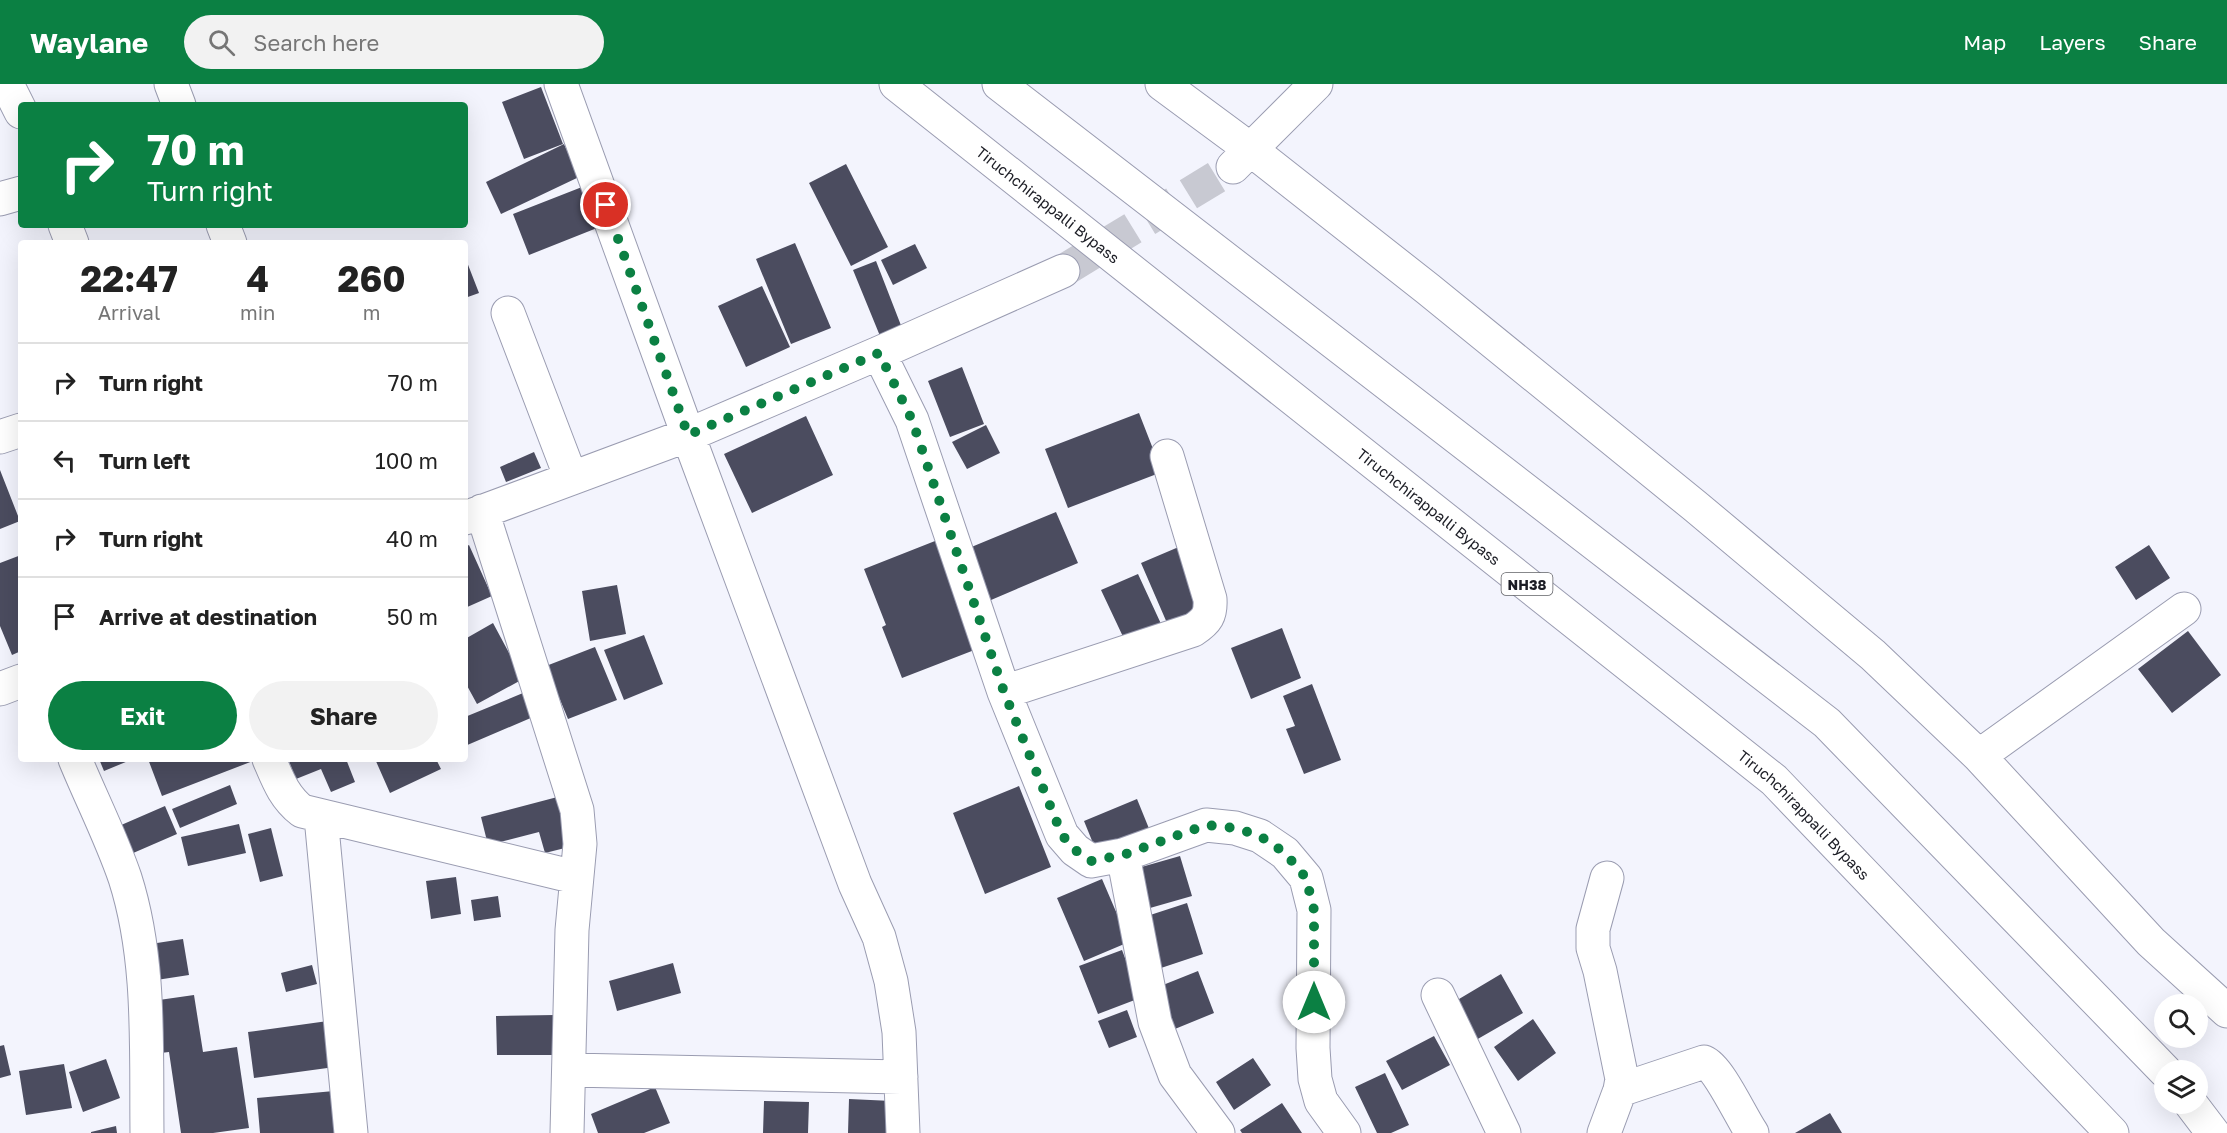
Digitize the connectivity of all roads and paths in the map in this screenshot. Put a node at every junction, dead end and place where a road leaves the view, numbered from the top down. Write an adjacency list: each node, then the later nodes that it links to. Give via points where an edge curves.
1 (7, 84): 9 (main road)
2 (171, 84): 8 (main road)
3 (561, 84): 17 (main road)
4 (896, 84): 49 (main road, Tiruchchirappalli Bypass / NH38, via 1774,780)
5 (999, 84): 35 (main road, via 1827,723)
6 (1162, 84): 10 (main road)
7 (1316, 84): 10 (main road)
8 (178, 102)
9 (18, 106)
10 (1242, 158): 26 (main road, via 1446,303 1873,655)
11 (18, 194): 12 (main road)
12 (0, 199)
13 (1063, 271): 15 (main road)
14 (508, 313): 20 (main road)
15 (879, 353): 17 (main road); 25 (main road, via 912,420)
16 (18, 431): 18 (main road)
17 (688, 435): 20 (main road); 37 (main road, via 855,884 879,937 891,981)
18 (0, 437)
19 (1167, 456): 25 (main road, via 1210,599 1211,611 1206,621 1193,630)
20 (572, 478): 21 (main road)
21 (474, 515): 31 (main road, via 577,810 580,844)
22 (2184, 609): 26 (main road)
23 (18, 682): 24 (main road)
24 (0, 689)
25 (1004, 692): 30 (main road, via 1062,835 1091,861)
26 (1979, 756): 34 (main road, via 2151,942)
27 (76, 762): 40 (main road, via 125,878 141,949)
28 (270, 762): 29 (main road, via 292,803)
29 (321, 817): 31 (main road); 41 (main road)
30 (1123, 855): 44 (main road, via 1155,1022 1175,1075); 45 (main road, via 1206,825 1235,828 1260,836 1285,853 1306,878 1314,910 1315,1078 1321,1101)
31 (575, 877): 36 (main road)
32 (1607, 878): 38 (main road, via 1593,929 1593,948 1621,1068)
33 (1438, 995): 46 (main road)
34 (2227, 1011)
35 (2154, 1060)
36 (568, 1070): 37 (main road); 42 (main road)
37 (901, 1077): 43 (main road)
38 (1620, 1090): 47 (main road); 48 (main road, via 1704,1062 1715,1068)
39 (2199, 1114): 50 (main road)
40 (147, 1133)
41 (351, 1133)
42 (567, 1133)
43 (903, 1133)
44 (1218, 1133)
45 (1344, 1133)
46 (1504, 1133)
47 (1604, 1133)
48 (1752, 1133)
49 (2112, 1133)
50 (2213, 1133)

